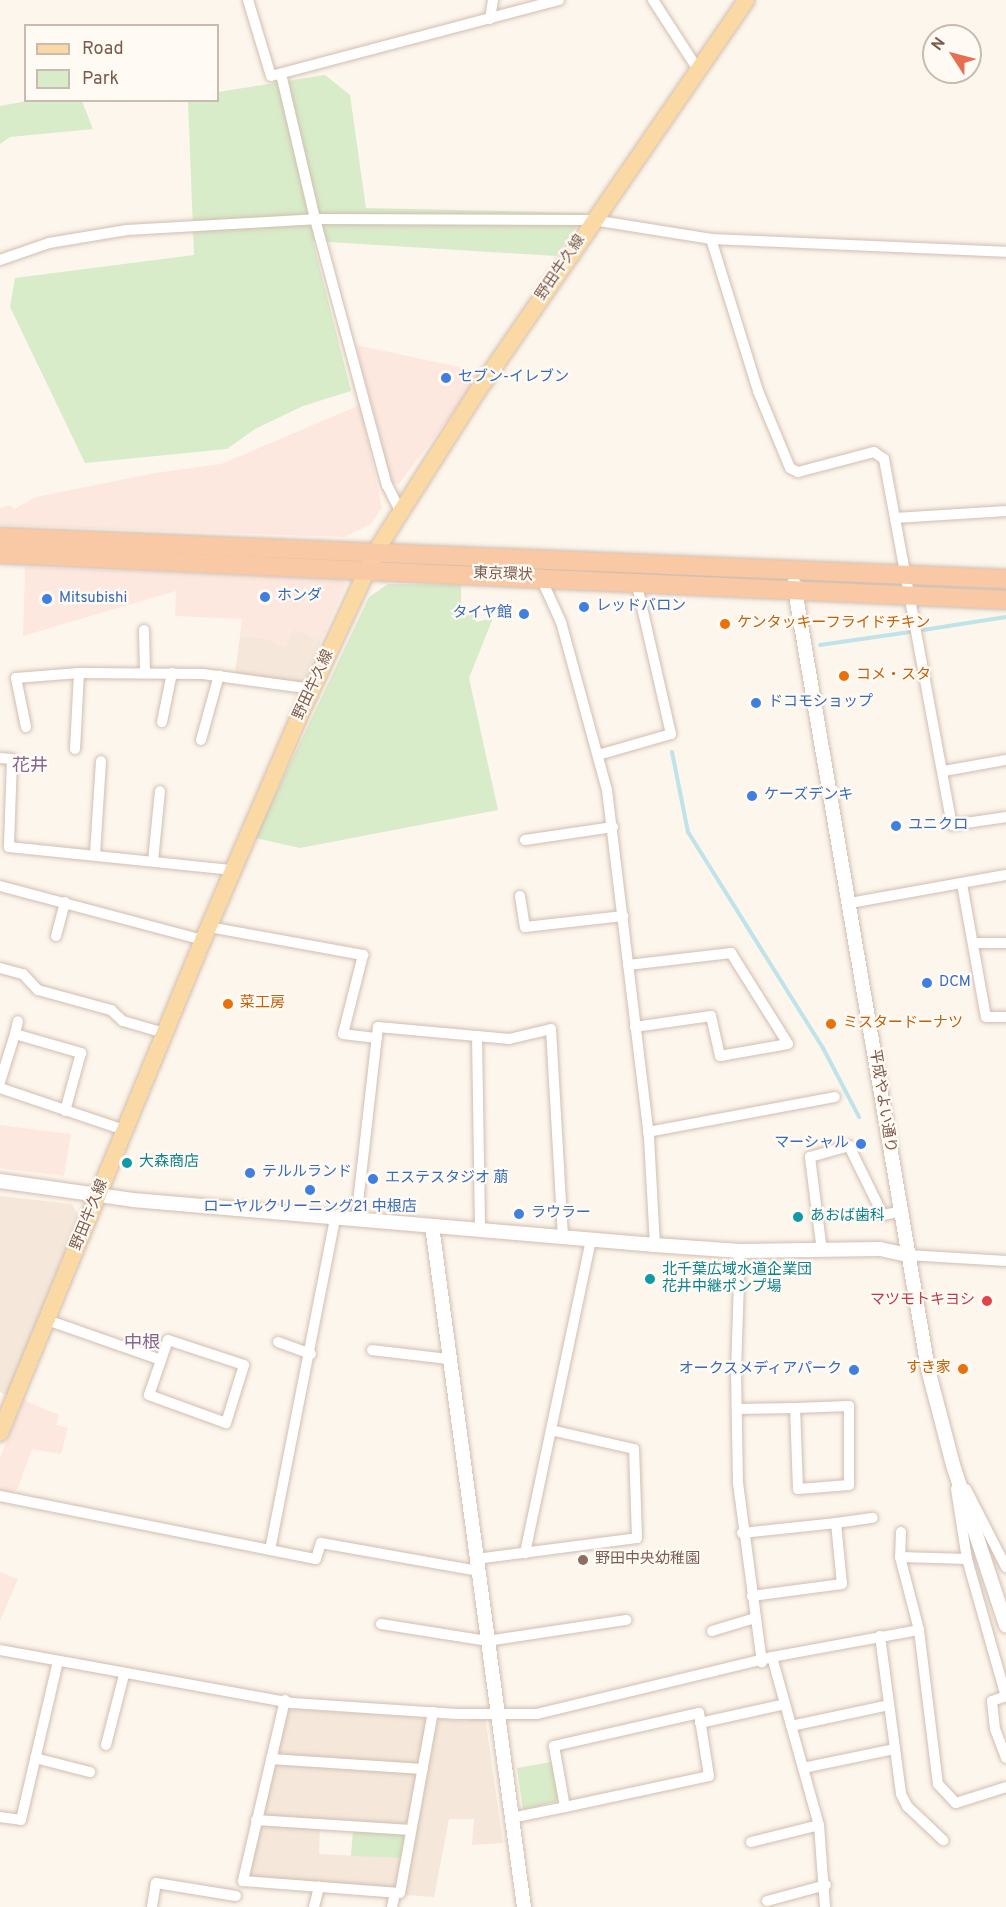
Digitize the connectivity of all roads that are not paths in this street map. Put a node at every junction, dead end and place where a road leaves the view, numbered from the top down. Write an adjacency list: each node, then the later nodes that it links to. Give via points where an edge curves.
1 (248, 0): 8 (street, via 271,76)
2 (493, 0): 6 (street)
3 (559, 0): 6 (street)
4 (653, 0): 7 (street)
5 (746, 0): 7 (main road, 野田牛久線)
6 (490, 19): 8 (street)
7 (697, 68): 10 (main road, 野田牛久線)
8 (281, 74): 9 (street)
9 (315, 219): 10 (street); 13 (street, via 127,230 49,243); 14 (street, via 387,485)
10 (593, 220): 11 (street); 14 (main road, 野田牛久線)
11 (711, 239): 12 (street); 16 (street, via 758,391 790,468 798,472 874,452 884,459)
12 (1006, 252)
13 (0, 260)
14 (399, 509): 18 (main road, 野田牛久線)
15 (1006, 512): 16 (street)
16 (896, 518): 22 (street)
17 (0, 537): 18 (highway, 東京環状)
18 (376, 551): 20 (main road, 野田牛久線); 21 (highway, 東京環状)
19 (0, 554): 20 (highway, 東京環状)
20 (368, 569): 23 (highway, 東京環状); 34 (main road, 野田牛久線)
21 (795, 569): 22 (highway, 東京環状); 26 (street, 平成やよい通り)
22 (908, 575): 24 (highway, 東京環状); 27 (street)
23 (540, 576): 25 (highway, 東京環状); 39 (street, via 561,622)
24 (1006, 579)
25 (636, 581): 26 (highway, 東京環状); 39 (street, via 671,734)
26 (794, 588): 27 (highway, 東京環状); 57 (street, 平成やよい通り)
27 (912, 597): 28 (highway, 東京環状); 43 (street)
28 (1006, 600)
29 (144, 630): 30 (street)
30 (145, 672): 31 (street); 32 (street)
31 (79, 673): 36 (street, via 16,678); 38 (street)
32 (172, 673): 33 (street); 35 (street)
33 (219, 675): 34 (street); 37 (street)
34 (312, 689): 51 (main road, 野田牛久線)
35 (162, 722)
36 (26, 727)
37 (201, 740)
38 (75, 749)
39 (597, 755): 47 (street)
40 (0, 758): 45 (street, via 12,759)
41 (1006, 760): 43 (street)
42 (101, 761): 49 (street)
43 (944, 771): 46 (street, via 952,825)
44 (160, 791): 50 (street)
45 (5, 796): 49 (street, via 9,847)
46 (1006, 817)
47 (613, 827): 48 (street); 58 (street)
48 (525, 840)
49 (95, 854): 50 (street)
50 (153, 861): 51 (street)
51 (233, 870): 59 (main road, 野田牛久線)
52 (1006, 875): 53 (street)
53 (962, 884): 57 (street); 61 (street)
54 (0, 886): 56 (street)
55 (520, 896): 58 (street, via 525,927)
56 (65, 902): 59 (street); 60 (street)
57 (850, 903): 80 (street, 平成やよい通り)
58 (622, 916): 63 (street)
59 (206, 934): 68 (main road, 野田牛久線); 71 (street, via 363,955 343,1034)
60 (56, 936)
61 (973, 943): 62 (street); 65 (street, via 986,1017)
62 (1006, 943)
63 (628, 964): 67 (street); 67 (street, via 731,953 788,1044 720,1056 711,1016)
64 (0, 968): 68 (street, via 23,974 38,990 111,1010 123,1021)
65 (1006, 1017)
66 (18, 1021): 69 (street)
67 (635, 1027): 77 (street)
68 (164, 1033): 76 (main road, 野田牛久線)
69 (15, 1034): 72 (street); 75 (street, via 81,1053)
70 (477, 1036): 71 (street, via 378,1027); 84 (street); 85 (street, via 509,1039 551,1029)
71 (377, 1038): 82 (street)
72 (0, 1082)
73 (0, 1088): 75 (street)
74 (835, 1097): 77 (street)
75 (65, 1111): 76 (street)
76 (124, 1130): 79 (main road, 野田牛久線)
77 (648, 1132): 87 (street)
78 (0, 1181): 79 (street)
79 (98, 1194): 81 (street); 92 (main road, 野田牛久線)
80 (899, 1212): 89 (street, via 883,1215 849,1146 810,1157); 90 (street, 平成やよい通り)
81 (335, 1218): 82 (street); 95 (street)
82 (356, 1220): 83 (street)
83 (432, 1226): 84 (street); 96 (street)
84 (480, 1230): 85 (street)
85 (563, 1236): 86 (street)
86 (591, 1239): 87 (street); 100 (street)
87 (656, 1245): 88 (street)
88 (740, 1251): 89 (street); 99 (street)
89 (822, 1251): 90 (street, via 880,1249)
90 (908, 1255): 91 (street); 102 (street, 平成やよい通り, via 928,1369)
91 (1006, 1261)
92 (47, 1320): 97 (street); 101 (main road, 野田牛久線)
93 (278, 1342): 95 (street)
94 (372, 1350): 96 (street)
95 (311, 1354): 108 (street)
96 (450, 1359): 112 (street)
97 (161, 1360): 97 (street, via 168,1340 244,1365 226,1423 149,1395)
98 (795, 1408): 98 (street, via 849,1406 849,1485 798,1490); 99 (street)
99 (736, 1409): 107 (street)
100 (551, 1430): 109 (street); 109 (street, via 634,1449 637,1538)
101 (0, 1432)
102 (953, 1465): 111 (street); 113 (street); 118 (street, 平成やよい通り)
103 (0, 1496): 108 (street)
104 (873, 1518): 105 (street)
105 (836, 1523): 107 (street); 114 (street, via 842,1584)
106 (900, 1532): 110 (street)
107 (742, 1533): 114 (street)
108 (270, 1550): 112 (street, via 316,1559 321,1543)
109 (525, 1552): 112 (street)
110 (900, 1557): 111 (street); 120 (street)
111 (967, 1559): 127 (street)
112 (477, 1565): 122 (street)
113 (1006, 1567)
114 (752, 1596): 115 (street)
115 (755, 1618): 119 (street); 124 (street)
116 (626, 1620): 122 (street)
117 (381, 1624): 122 (street)
118 (1006, 1624)
119 (712, 1630)
120 (919, 1630): 121 (street); 143 (street, via 938,1784 957,1803)
121 (880, 1635): 124 (street); 130 (street)
122 (487, 1641): 132 (street)
123 (0, 1650): 125 (street)
124 (767, 1659): 129 (street); 132 (street, via 537,1714)
125 (58, 1661): 126 (street); 137 (street)
126 (124, 1675): 128 (street); 135 (street)
127 (1006, 1696): 138 (street, via 992,1701 995,1729)
128 (285, 1700): 131 (street); 139 (street)
129 (785, 1704): 133 (street); 134 (street)
130 (889, 1705): 134 (street); 136 (street)
131 (433, 1712): 132 (street); 141 (street)
132 (497, 1714): 146 (street)
133 (700, 1723): 144 (street, via 709,1776); 144 (street, via 699,1713 554,1746)
134 (791, 1726): 140 (street)
135 (106, 1745)
136 (895, 1749): 140 (street); 150 (street, via 901,1794 907,1806)
137 (35, 1758): 142 (street); 145 (street, via 21,1820)
138 (1006, 1758)
139 (271, 1759): 141 (street); 147 (street)
140 (802, 1768): 148 (street)
141 (423, 1769): 149 (street)
142 (90, 1772)
143 (1006, 1787)
144 (565, 1807): 146 (street)
145 (0, 1817)
146 (511, 1818): 160 (street)
147 (256, 1820): 149 (street); 153 (street, via 243,1881)
148 (819, 1826): 151 (street); 152 (street)
149 (411, 1830): 154 (street, via 400,1893)
150 (943, 1840)
151 (751, 1842)
152 (826, 1885): 156 (street); 161 (street)
153 (319, 1887): 154 (street); 158 (street)
154 (395, 1893): 159 (street)
155 (236, 1896): 157 (street, via 156,1883)
156 (767, 1901)
157 (152, 1907)
158 (314, 1907)
159 (392, 1907)
160 (524, 1907)
161 (825, 1907)

